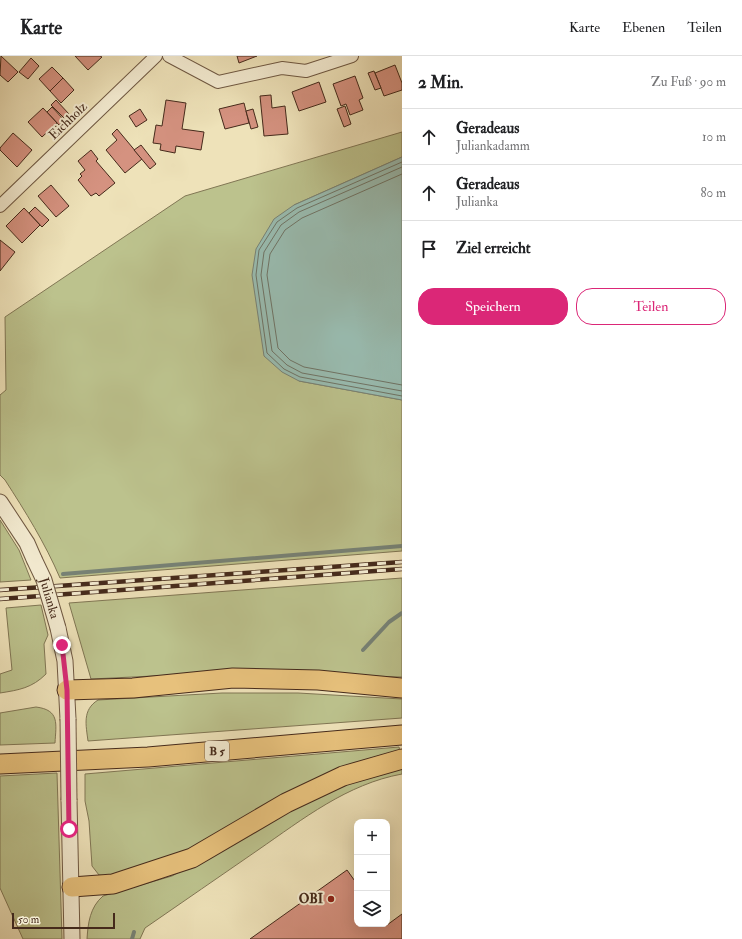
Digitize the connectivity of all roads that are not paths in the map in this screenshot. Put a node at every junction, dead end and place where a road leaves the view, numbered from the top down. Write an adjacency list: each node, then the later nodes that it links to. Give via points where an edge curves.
1 (156, 56): 4 (street, Eichholz)
2 (169, 56): 3 (street, via 218,82 282,68 306,71)
3 (352, 56)
4 (0, 206)
5 (0, 502): 7 (street, Julianka, bridge, via 27,543 44,580 65,661)
6 (402, 688): 7 (highway, via 318,680 233,678 133,688)
7 (67, 690): 11 (street, Julianka, bridge)
8 (402, 735): 10 (highway, B 5, via 148,757)
9 (402, 758): 11 (highway, via 343,776 286,803 192,858 113,884)
10 (0, 764)
11 (72, 887): 12 (street, Julianka)
12 (72, 939)

